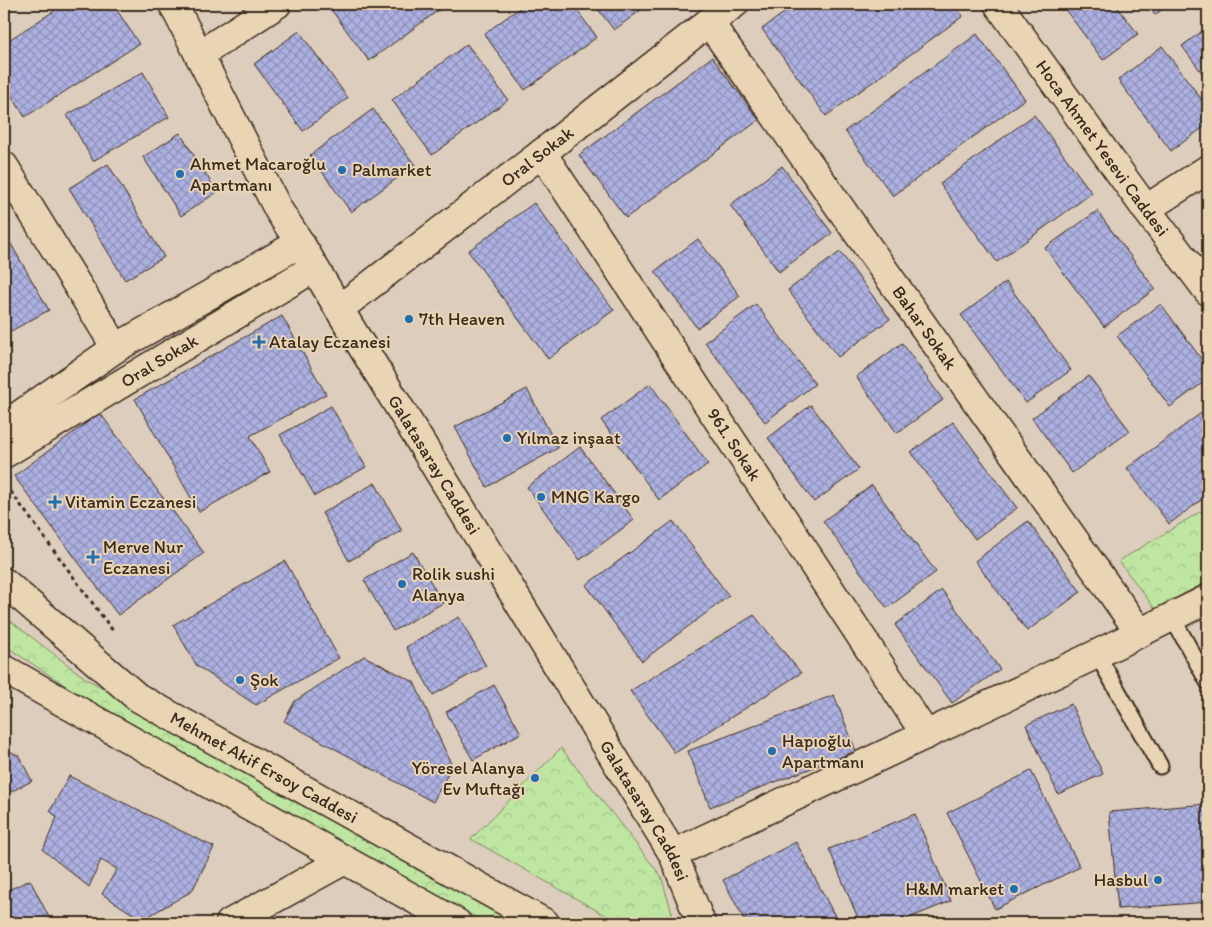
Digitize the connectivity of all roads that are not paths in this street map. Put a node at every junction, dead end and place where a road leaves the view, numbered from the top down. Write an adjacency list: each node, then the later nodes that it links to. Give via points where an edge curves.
1 (173, 4): 6 (street, Galatasaray Caddesi)
2 (277, 4): 6 (street)
3 (734, 4): 5 (street, Oral Sokak)
4 (1000, 5): 10 (street, Hoca Ahmet Yesevi Caddesi)
5 (709, 22): 7 (street, Oral Sokak); 21 (street, Bahar Sokak)
6 (199, 55): 11 (street, Galatasaray Caddesi, via 279,211)
7 (542, 153): 14 (street, Oral Sokak); 25 (street, 961. Sokak)
8 (4, 166): 15 (street)
9 (1208, 169): 10 (street)
10 (1146, 209): 13 (street, Hoca Ahmet Yesevi Caddesi)
11 (300, 243): 12 (street, Galatasaray Caddesi); 15 (street, Oral Sokak)
12 (314, 268): 14 (street, Galatasaray Caddesi); 17 (street, Oral Sokak)
13 (1208, 291)
14 (339, 310): 27 (street, Galatasaray Caddesi)
15 (116, 348): 16 (street, Oral Sokak)
16 (4, 426)
17 (4, 454)
18 (4, 582): 31 (street, Mehmet Akif Ersoy Caddesi, via 137,697)
19 (1208, 599): 20 (street)
20 (1172, 617): 21 (street); 24 (lane)
21 (1140, 633): 22 (street)
22 (1097, 654): 25 (street); 26 (lane)
23 (4, 669): 28 (street)
24 (1208, 682)
25 (926, 735): 27 (street)
26 (1160, 766)
27 (673, 854): 32 (street, Galatasaray Caddesi)
28 (344, 860): 29 (street); 30 (street)
29 (230, 923)
30 (457, 923)
31 (545, 923)
32 (701, 923)

